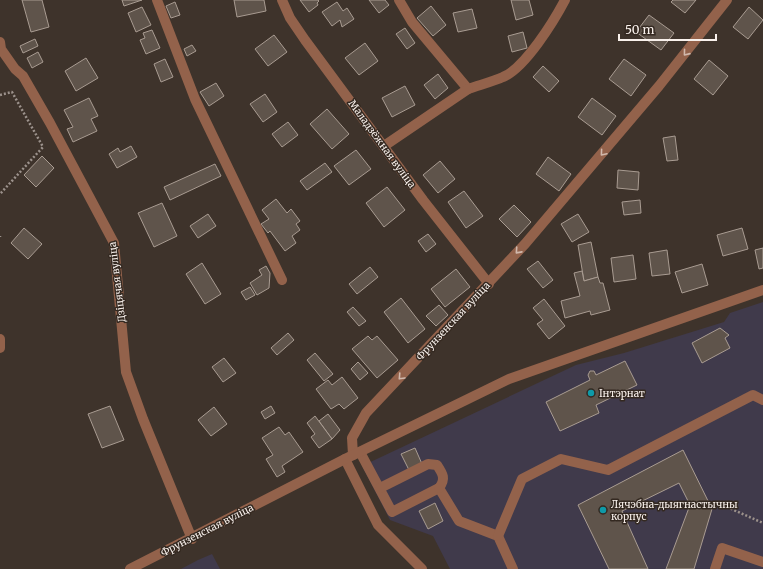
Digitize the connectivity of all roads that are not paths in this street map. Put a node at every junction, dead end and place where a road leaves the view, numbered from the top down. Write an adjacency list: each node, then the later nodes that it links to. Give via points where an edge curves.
1 (157, 0): 9 (street, via 195,100)
2 (282, 0): 8 (street, Маладзёжная вуліца, via 290,18 305,40)
3 (399, 0): 7 (street, via 412,22)
4 (565, 0): 7 (street, via 554,21 517,66 505,77)
5 (727, 0): 10 (street, Фрунзенская вуліца, one-way to 10, via 659,86)
6 (0, 42): 19 (street, Дзіцячая вуліца, via 1,49 23,76 50,123 114,242 126,372)
7 (468, 89): 8 (street)
8 (384, 146): 10 (street, Маладзёжная вуліца)
9 (282, 280)
10 (489, 284): 15 (street, Фрунзенская вуліца, one-way to 15, via 366,413 352,438)
11 (763, 290): 15 (street, via 509,379)
12 (0, 339): 13 (street)
13 (0, 348)
14 (763, 400): 18 (street, via 753,395 608,470 561,459 522,479)
15 (353, 455): 16 (street); 19 (street, Фрунзенская вуліца); 22 (street, via 378,525)
16 (380, 488): 17 (street, via 392,512); 17 (street, via 428,464 437,465 444,475)
17 (439, 488): 18 (street, via 459,521)
18 (498, 536): 23 (street)
19 (192, 539): 21 (street, Фрунзенская вуліца)
20 (763, 562): 24 (street, via 722,548)
21 (130, 569)
22 (422, 569)
23 (513, 569)
24 (715, 569)

